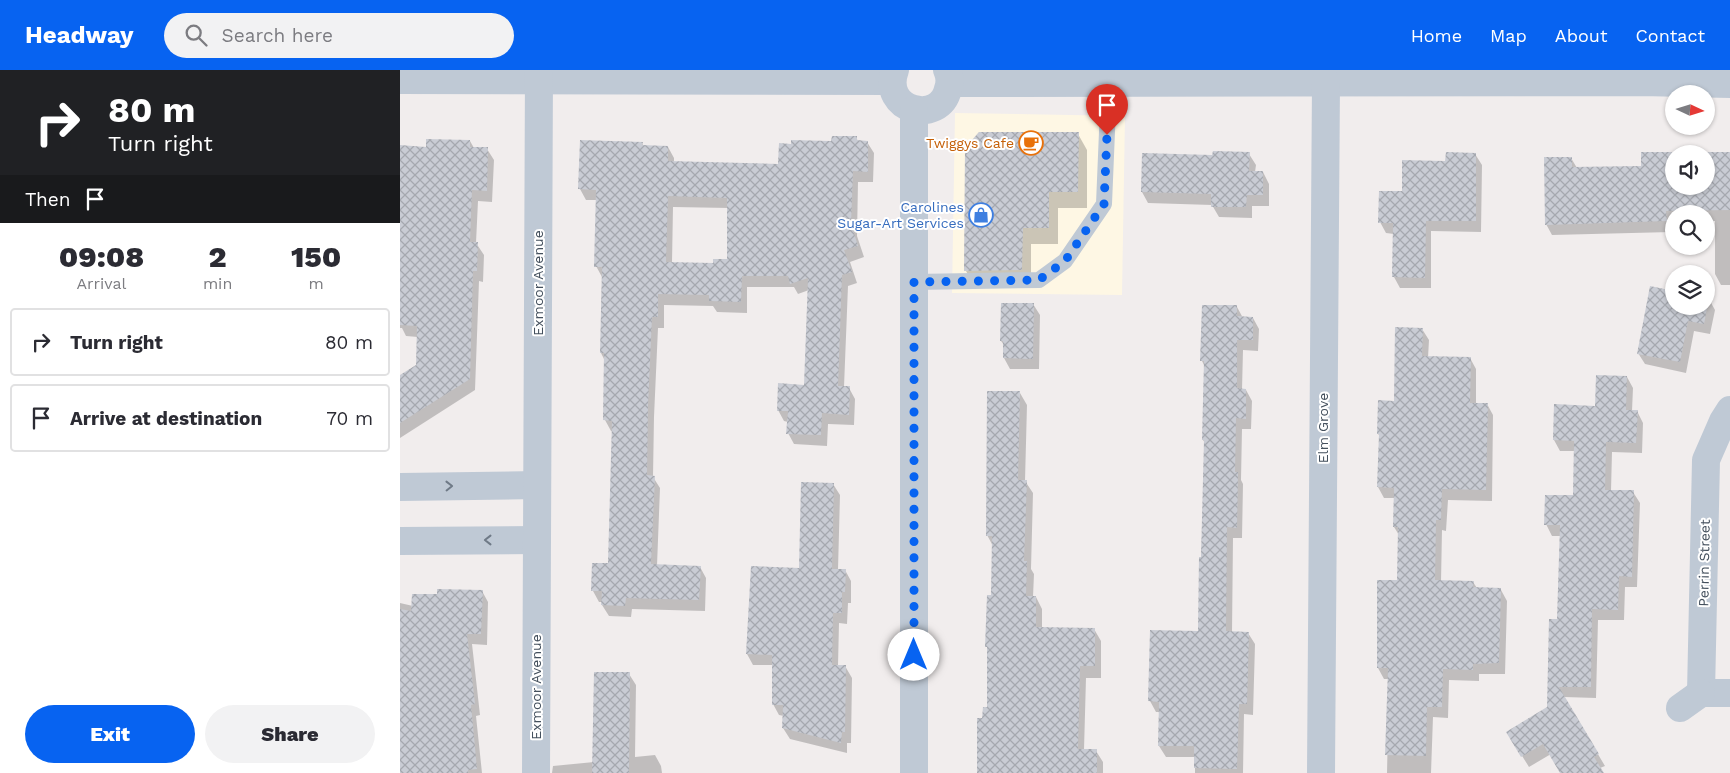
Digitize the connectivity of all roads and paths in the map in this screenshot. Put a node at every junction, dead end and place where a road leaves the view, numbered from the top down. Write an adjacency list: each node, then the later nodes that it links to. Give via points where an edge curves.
1 (539, 75): 2 (street); 5 (street); 13 (street, Exmoor Avenue)
2 (894, 76): 9 (street, via 893,89 897,98)
3 (1642, 76): 6 (street); 8 (street)
4 (948, 77): 7 (street); 9 (street, via 948,93 942,102 934,108)
5 (400, 80)
6 (1326, 82): 7 (street); 20 (street, Elm Grove)
7 (1109, 83): 10 (lane, via 1104,204 1065,261 1039,280)
8 (1730, 84)
9 (914, 110): 10 (street)
10 (914, 282): 19 (street)
11 (1730, 410): 12 (street, Perrin Street, via 1723,421)
12 (1722, 441): 17 (street, Perrin Street, via 1706,460 1691,700)
13 (537, 485): 14 (street, one-way to 13); 16 (street, Exmoor Avenue)
14 (400, 487)
15 (400, 540): 16 (street, one-way to 15)
16 (537, 540): 18 (street, Exmoor Avenue)
17 (1730, 693)
18 (536, 773)
19 (914, 773)
20 (1321, 773)

